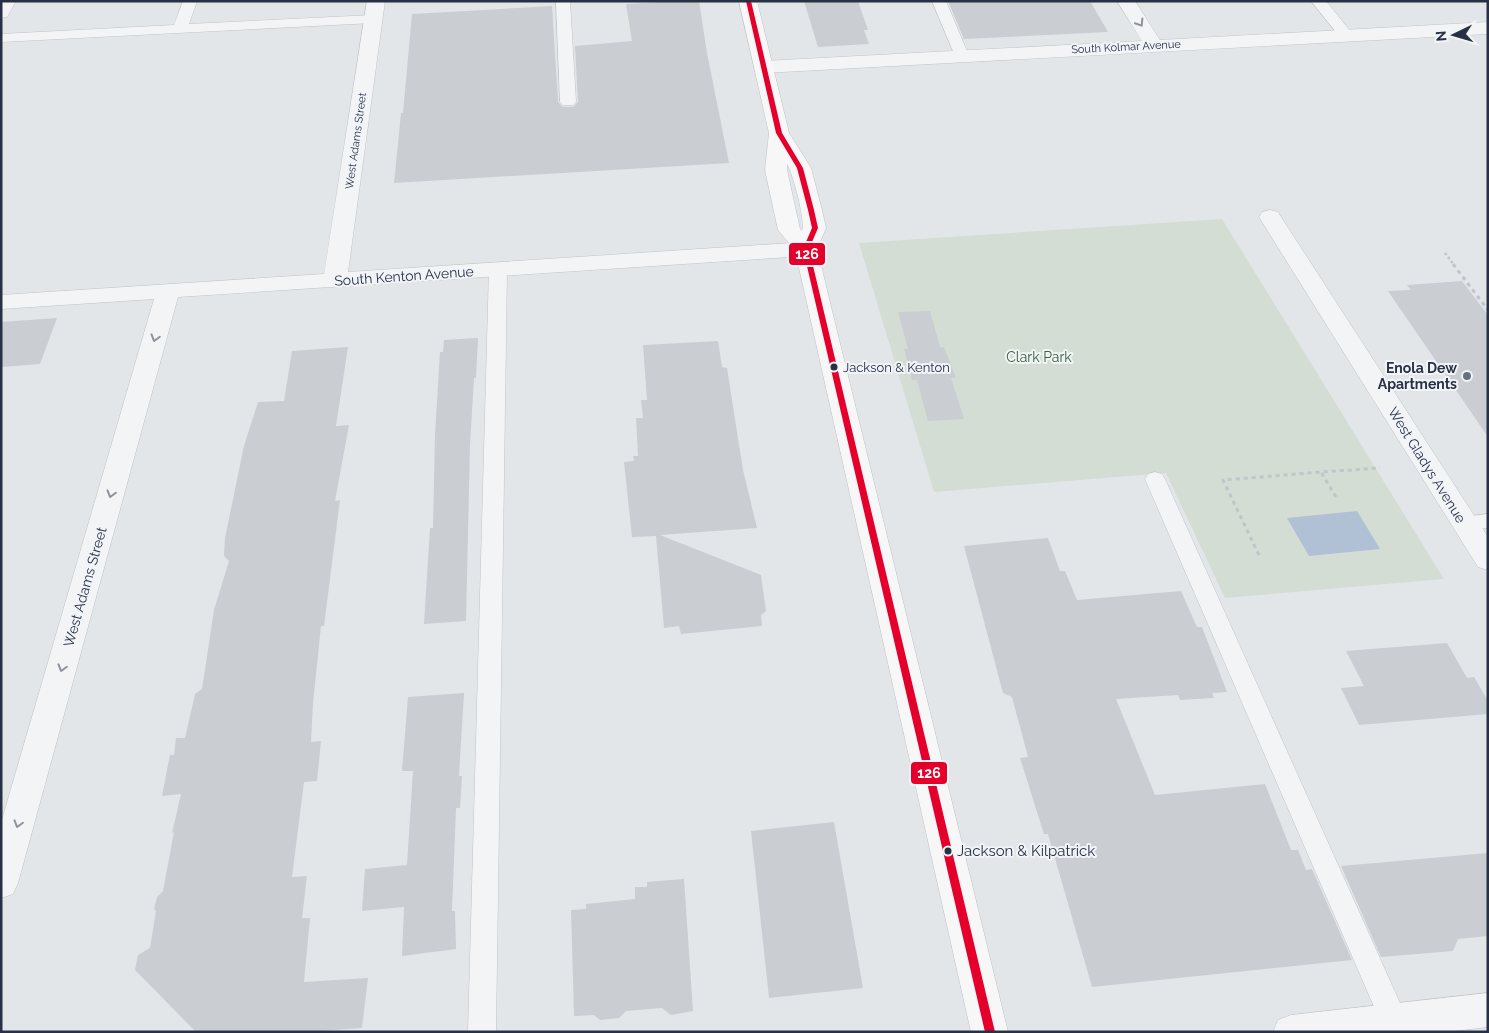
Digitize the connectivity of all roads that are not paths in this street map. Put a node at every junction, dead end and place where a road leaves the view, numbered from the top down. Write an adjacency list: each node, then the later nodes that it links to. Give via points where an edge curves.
1 (7, 1): 9 (street)
2 (190, 1): 10 (lane)
3 (564, 1): 17 (lane)
4 (748, 1): 16 (street)
5 (938, 1): 15 (lane)
6 (1126, 1): 14 (street, one-way to 14)
7 (1318, 1): 12 (lane)
8 (375, 10): 10 (lane); 21 (street, West Adams Street)
9 (1, 13)
10 (180, 28): 13 (lane)
11 (1488, 28): 12 (street, South Kolmar Avenue)
12 (1346, 35): 14 (street, South Kolmar Avenue)
13 (1, 38)
14 (1154, 46): 15 (street, South Kolmar Avenue)
15 (962, 56): 16 (street, South Kolmar Avenue)
16 (764, 67): 19 (street, via 779,133 776,170 789,230)
17 (568, 102)
18 (1270, 217): 25 (street, West Gladys Avenue)
19 (806, 249): 20 (street, South Kenton Avenue); 31 (street)
20 (498, 269): 21 (street, South Kenton Avenue); 30 (lane)
21 (335, 280): 22 (street, South Kenton Avenue)
22 (168, 291): 23 (street, South Kenton Avenue); 27 (street, West Adams Street, one-way to 27)
23 (1, 302)
24 (1155, 479): 29 (lane)
25 (1476, 522): 26 (street, West Gladys Avenue)
26 (1488, 560)
27 (1, 883)
28 (1488, 1010): 29 (street)
29 (1397, 1026): 32 (street)
30 (482, 1032)
31 (990, 1032)
32 (1291, 1032)

